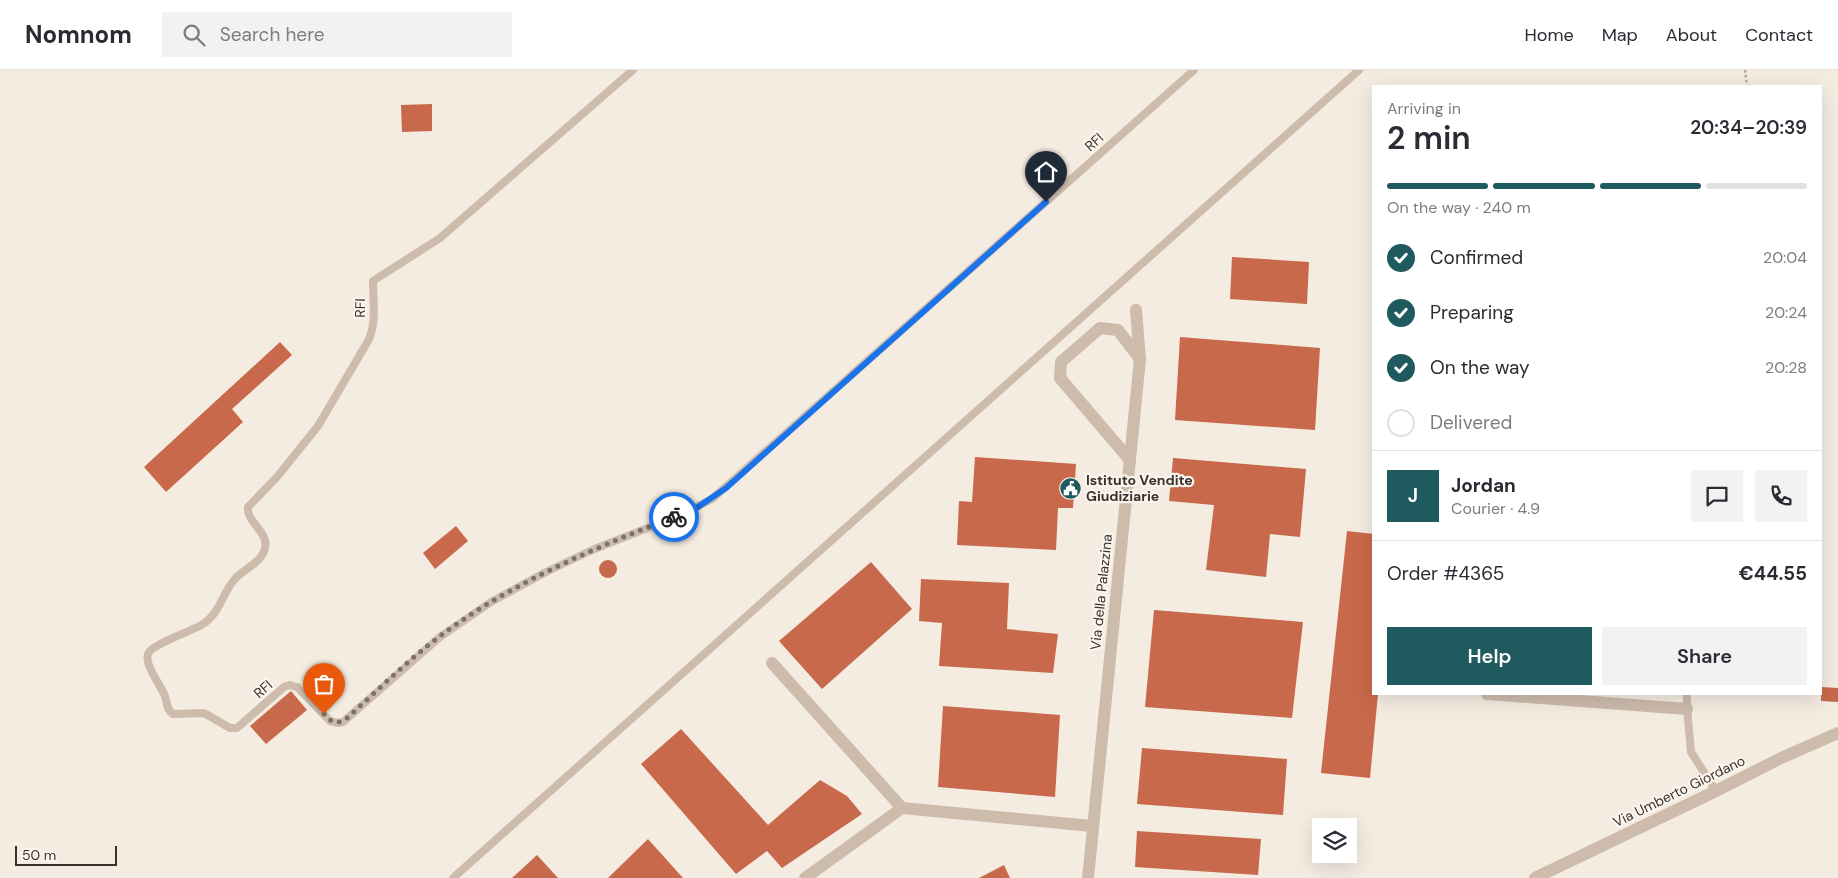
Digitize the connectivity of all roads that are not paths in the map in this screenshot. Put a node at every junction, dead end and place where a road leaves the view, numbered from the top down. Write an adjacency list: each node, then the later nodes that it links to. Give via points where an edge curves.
1 (633, 70): 2 (lane, RFI, via 440,238 373,281 373,321 368,341 318,426 248,507 249,515 265,539 264,552 235,578 209,620 148,653 149,666 172,714 204,713 230,728 237,728 290,685 297,687 330,721 338,723 440,636 491,602 592,550 712,499)
2 (1194, 70)
3 (1359, 70): 15 (lane)
4 (1136, 310): 5 (street, Via della Palazzina)
5 (1140, 359): 6 (street, Via della Palazzina); 6 (street, via 1118,330 1100,328 1060,362 1060,378)
6 (1130, 460): 14 (street, Via della Palazzina)
7 (772, 663): 13 (street)
8 (1501, 695): 10 (street)
9 (1687, 695): 10 (lane)
10 (1687, 709): 12 (lane, via 1691,752)
11 (1838, 733): 12 (street, Via Umberto Giordano)
12 (1716, 791): 18 (street, Via Umberto Giordano)
13 (902, 808): 14 (street); 16 (street)
14 (1092, 826): 17 (street, Via della Palazzina)
15 (453, 878)
16 (805, 878)
17 (1088, 878)
18 (1535, 878)

